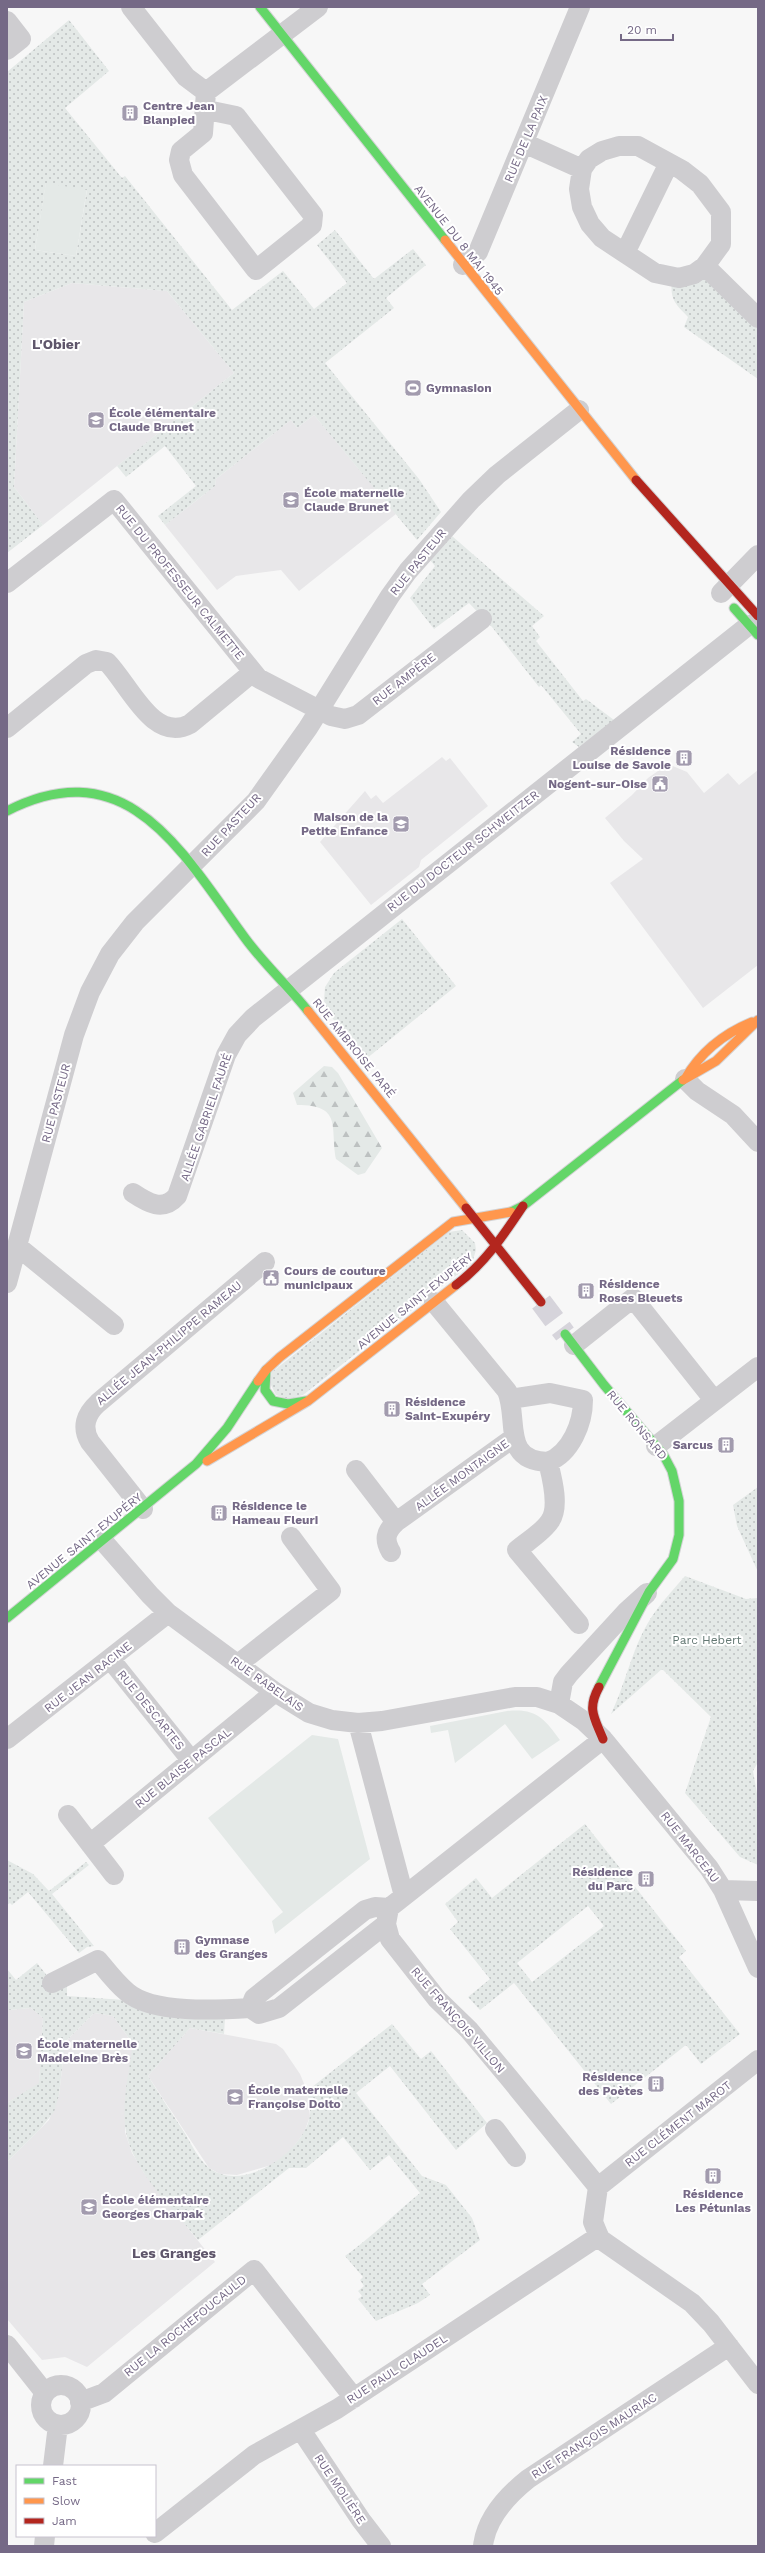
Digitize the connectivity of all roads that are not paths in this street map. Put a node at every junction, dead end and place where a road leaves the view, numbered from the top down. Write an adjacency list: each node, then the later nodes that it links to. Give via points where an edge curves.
1 (131, 7): 8 (street)
2 (260, 7): 6 (street, AVENUE DU 8 MAI 1945)
3 (318, 7): 6 (street)
4 (580, 7): 9 (street, RUE DE LA PAIX)
5 (7, 21): 7 (street, via 21,39)
6 (282, 35): 8 (street); 13 (street, AVENUE DU 8 MAI 1945)
7 (7, 50)
8 (206, 101): 8 (street, via 203,133 181,151 179,160 183,175 256,270 312,225 313,215 236,116)
9 (524, 143): 11 (street); 13 (street, RUE DE LA PAIX, via 478,252)
10 (669, 163): 11 (street, via 638,146 619,146 602,151 589,159); 12 (street); 14 (street, via 700,184 721,212 721,244)
11 (582, 169): 12 (street, via 578,189 584,213 602,238)
12 (625, 253): 14 (street, via 655,273 666,276 679,278 694,274)
13 (463, 265): 16 (street, AVENUE DU 8 MAI 1945)
14 (705, 266): 15 (street)
15 (758, 318)
16 (579, 410): 17 (street, AVENUE DU 8 MAI 1945); 25 (street, RUE PASTEUR, via 497,475 471,500 408,571)
17 (641, 487): 18 (street, AVENUE DU 8 MAI 1945); 21 (street, AVENUE DU 8 MAI 1945)
18 (689, 554)
19 (758, 555): 21 (street)
20 (7, 583): 24 (street, RUE DU PROFESSEUR CALMETTE, via 114,500)
21 (721, 587): 23 (street, AVENUE DU 8 MAI 1945); 23 (street, AVENUE DU 8 MAI 1945)
22 (482, 619): 25 (street, RUE AMPÈRE, via 358,715 338,718)
23 (755, 625): 29 (street, RUE DU DOCTEUR SCHWEITZER)
24 (253, 672): 25 (street, RUE DU PROFESSEUR CALMETTE, via 265,683); 26 (street, via 190,724 184,728 170,729 154,721 107,662 96,660 86,664)
25 (320, 710): 28 (street, RUE PASTEUR, via 248,810)
26 (7, 728)
27 (7, 811): 28 (street, RUE AMBROISE PARÉ, via 20,804 53,795 102,797 125,804 154,822 177,846)
28 (191, 866): 29 (street, RUE AMBROISE PARÉ, via 264,961); 36 (street, RUE PASTEUR, via 135,922 103,965 79,1019)
29 (289, 987): 33 (street, ALLÉE GABRIEL FAURÉ, via 253,1018 231,1045 177,1196 167,1204 154,1205); 35 (street, RUE AMBROISE PARÉ)
30 (758, 1020): 31 (street, AVENUE SAINT-EXUPÉRY, via 715,1064); 31 (street, AVENUE SAINT-EXUPÉRY, via 732,1030 716,1040 695,1060)
31 (685, 1079): 32 (street, via 697,1091 733,1115); 34 (street, AVENUE SAINT-EXUPÉRY)
32 (758, 1142)
33 (133, 1193)
34 (523, 1206): 35 (street, AVENUE SAINT-EXUPÉRY, via 501,1216); 37 (street, AVENUE SAINT-EXUPÉRY)
35 (473, 1218): 37 (street, RUE AMBROISE PARÉ); 45 (street, AVENUE SAINT-EXUPÉRY, via 446,1226)
36 (18, 1246): 39 (street, RUE PASTEUR); 42 (street)
37 (497, 1246): 40 (street, AVENUE SAINT-EXUPÉRY, via 481,1264); 41 (street)
38 (265, 1262): 56 (street, ALLÉE JEAN-PHILIPPE RAMEAU, via 98,1403 87,1416 86,1431 90,1442)
39 (7, 1283)
40 (434, 1302): 47 (street, ALLÉE MONTAIGNE, via 507,1391); 48 (street, AVENUE SAINT-EXUPÉRY)
41 (542, 1302)
42 (114, 1325)
43 (570, 1339): 46 (street, RUE RONSARD); 50 (street, via 633,1298)
44 (758, 1367): 50 (street)
45 (266, 1370): 48 (street, AVENUE SAINT-EXUPÉRY, via 264,1389 270,1399 290,1406); 55 (street, AVENUE SAINT-EXUPÉRY, via 220,1437)
46 (604, 1385): 49 (street); 52 (street, RUE RONSARD)
47 (510, 1399): 49 (street, via 550,1393); 51 (street, ALLÉE MONTAIGNE)
48 (308, 1400): 55 (street, AVENUE SAINT-EXUPÉRY)
49 (584, 1400): 53 (street, via 577,1431 561,1453)
50 (714, 1400): 52 (street)
51 (513, 1438): 53 (street, via 518,1447 532,1460); 57 (street, ALLÉE MONTAIGNE)
52 (656, 1446): 61 (street, RUE RONSARD, via 668,1462 676,1482 680,1525 672,1559)
53 (548, 1462): 64 (street, via 552,1481 553,1514 546,1526 517,1550)
54 (356, 1470): 57 (street)
55 (176, 1482): 56 (street, AVENUE SAINT-EXUPÉRY)
56 (143, 1509): 59 (street, AVENUE SAINT-EXUPÉRY)
57 (396, 1522): 60 (street, ALLÉE MONTAIGNE, via 387,1532 386,1538)
58 (291, 1537): 66 (street, via 331,1591)
59 (103, 1541): 62 (street, RUE RABELAIS); 63 (street, AVENUE SAINT-EXUPÉRY)
60 (391, 1552)
61 (649, 1592): 68 (street, RUE RONSARD, via 626,1612 569,1674 563,1682); 71 (street, RUE RONSARD, via 592,1700 592,1713)
62 (168, 1613): 65 (street, RUE JEAN RACINE); 66 (street, RUE RABELAIS)
63 (7, 1618)
64 (579, 1624)
65 (111, 1660): 70 (street, RUE JEAN RACINE); 72 (street, RUE DESCARTES)
66 (238, 1664): 67 (street, RUE RABELAIS)
67 (275, 1692): 69 (street, RUE RABELAIS, via 309,1712 332,1720); 72 (street, RUE BLAISE PASCAL)
68 (559, 1704): 69 (street, RUE RABELAIS, via 537,1696 515,1696 382,1721); 71 (street, RUE RABELAIS, via 584,1720)
69 (358, 1723): 78 (street, RUE FRANÇOIS VILLON)
70 (7, 1739)
71 (603, 1739): 76 (street, RUE MARCEAU, via 701,1859); 78 (street)
72 (191, 1760): 74 (street, RUE BLAISE PASCAL)
73 (68, 1815): 74 (street)
74 (90, 1844): 75 (street)
75 (114, 1875)
76 (723, 1890): 77 (street); 79 (street, RUE MARCEAU)
77 (758, 1891)
78 (393, 1909): 80 (street, via 375,1907 365,1910 254,1998 250,2008 179,2009 147,2001 127,1992 98,1960); 84 (street, RUE FRANÇOIS VILLON, via 390,1939 437,1999 469,2030)
79 (758, 1968)
80 (52, 1983)
81 (758, 2060): 84 (street, RUE CLÉMENT MAROT)
82 (495, 2130): 83 (street)
83 (516, 2157)
84 (598, 2187): 85 (street, via 592,2222)
85 (598, 2236): 87 (street, via 692,2303); 90 (street, RUE PAUL CLAUDEL)
86 (7, 2345): 89 (street)
87 (729, 2346): 88 (street); 97 (street, RUE FRANÇOIS MAURIAC, via 528,2479 510,2495 495,2515)
88 (758, 2384)
89 (45, 2393): 91 (street, via 55,2386 66,2386 76,2392); 92 (street, via 41,2402 42,2412 48,2421)
90 (354, 2398): 91 (street, RUE LA ROCHEFOUCAULD, via 254,2270 104,2393); 93 (street, RUE PAUL CLAUDEL)
91 (80, 2402): 92 (street, via 79,2413 73,2421)
92 (58, 2425): 94 (street)
93 (301, 2430): 95 (street, RUE PAUL CLAUDEL, via 254,2455); 99 (street, RUE MOLIÈRE)
94 (53, 2465)
95 (156, 2532)
96 (151, 2537): 98 (street)
97 (481, 2545)
98 (145, 2546)
99 (381, 2546)

